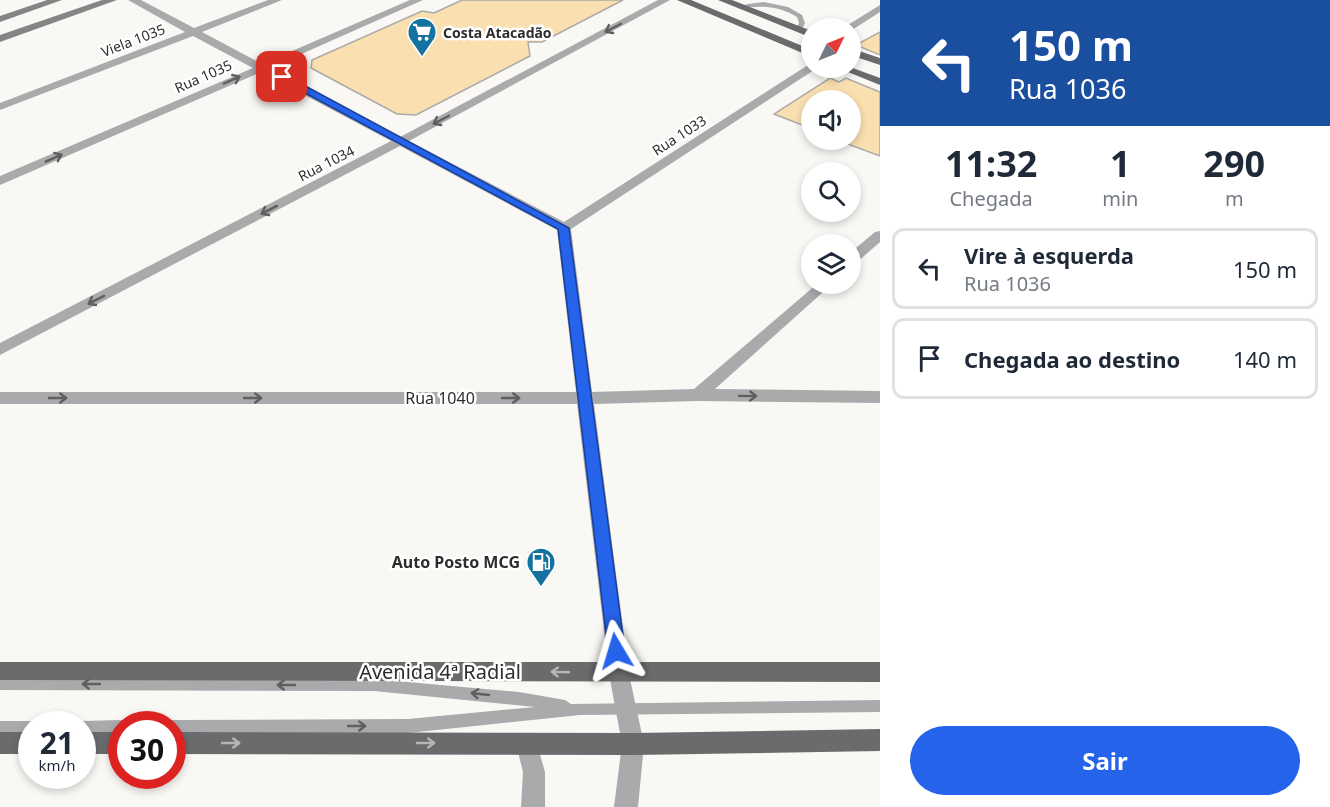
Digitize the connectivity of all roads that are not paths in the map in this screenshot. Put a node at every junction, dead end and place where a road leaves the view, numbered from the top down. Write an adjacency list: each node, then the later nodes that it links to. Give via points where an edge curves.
1 (57, 0): 11 (main road)
2 (112, 0): 15 (main road)
3 (133, 0): 14 (street)
4 (277, 0): 14 (street, Viela 1035)
5 (418, 0): 19 (street, Rua 1035)
6 (665, 0): 24 (street, Rua 1034, one-way to 24)
7 (682, 0): 16 (main road)
8 (723, 0): 9 (main road)
9 (740, 7): 13 (main road); 13 (lane, via 771,4 790,9 800,16)
10 (880, 8): 12 (street)
11 (0, 19)
12 (861, 20)
13 (799, 30)
14 (196, 32): 19 (street); 23 (street, Viela 1035)
15 (0, 39)
16 (801, 49)
17 (861, 55): 18 (main road)
18 (880, 62)
19 (262, 67): 24 (street); 25 (street, Rua 1035, one-way to 19)
20 (801, 74): 26 (street, Rua 1033)
21 (861, 75): 22 (main road)
22 (880, 82)
23 (0, 107)
24 (401, 141): 26 (street); 30 (street, Rua 1034, one-way to 30)
25 (0, 181)
26 (564, 228): 34 (street)
27 (880, 235): 28 (street)
28 (861, 251)
29 (814, 294): 31 (street)
30 (0, 350)
31 (698, 395): 32 (street, Rua 1040, one-way to 32); 34 (street, Rua 1040)
32 (880, 397)
33 (0, 398): 34 (street, Rua 1040, one-way to 34)
34 (586, 399): 37 (street)
35 (0, 671): 37 (main road, Avenida 4ª Radial, one-way to 35)
36 (880, 672): 37 (main road, Avenida 4ª Radial)
37 (619, 674): 40 (street)
38 (0, 684): 41 (lane, one-way to 38, via 519,698 374,685)
39 (880, 706): 40 (lane)
40 (626, 708): 41 (lane); 50 (street)
41 (580, 709): 42 (lane, one-way to 41, via 408,726)
42 (186, 727)
43 (0, 728): 44 (lane)
44 (18, 728)
45 (880, 740): 50 (main road)
46 (0, 743): 47 (main road)
47 (18, 743)
48 (186, 743): 49 (main road, one-way to 49)
49 (527, 744): 50 (main road); 51 (street, via 534,772)
50 (633, 744): 52 (street)
51 (533, 807)
52 (627, 807)

